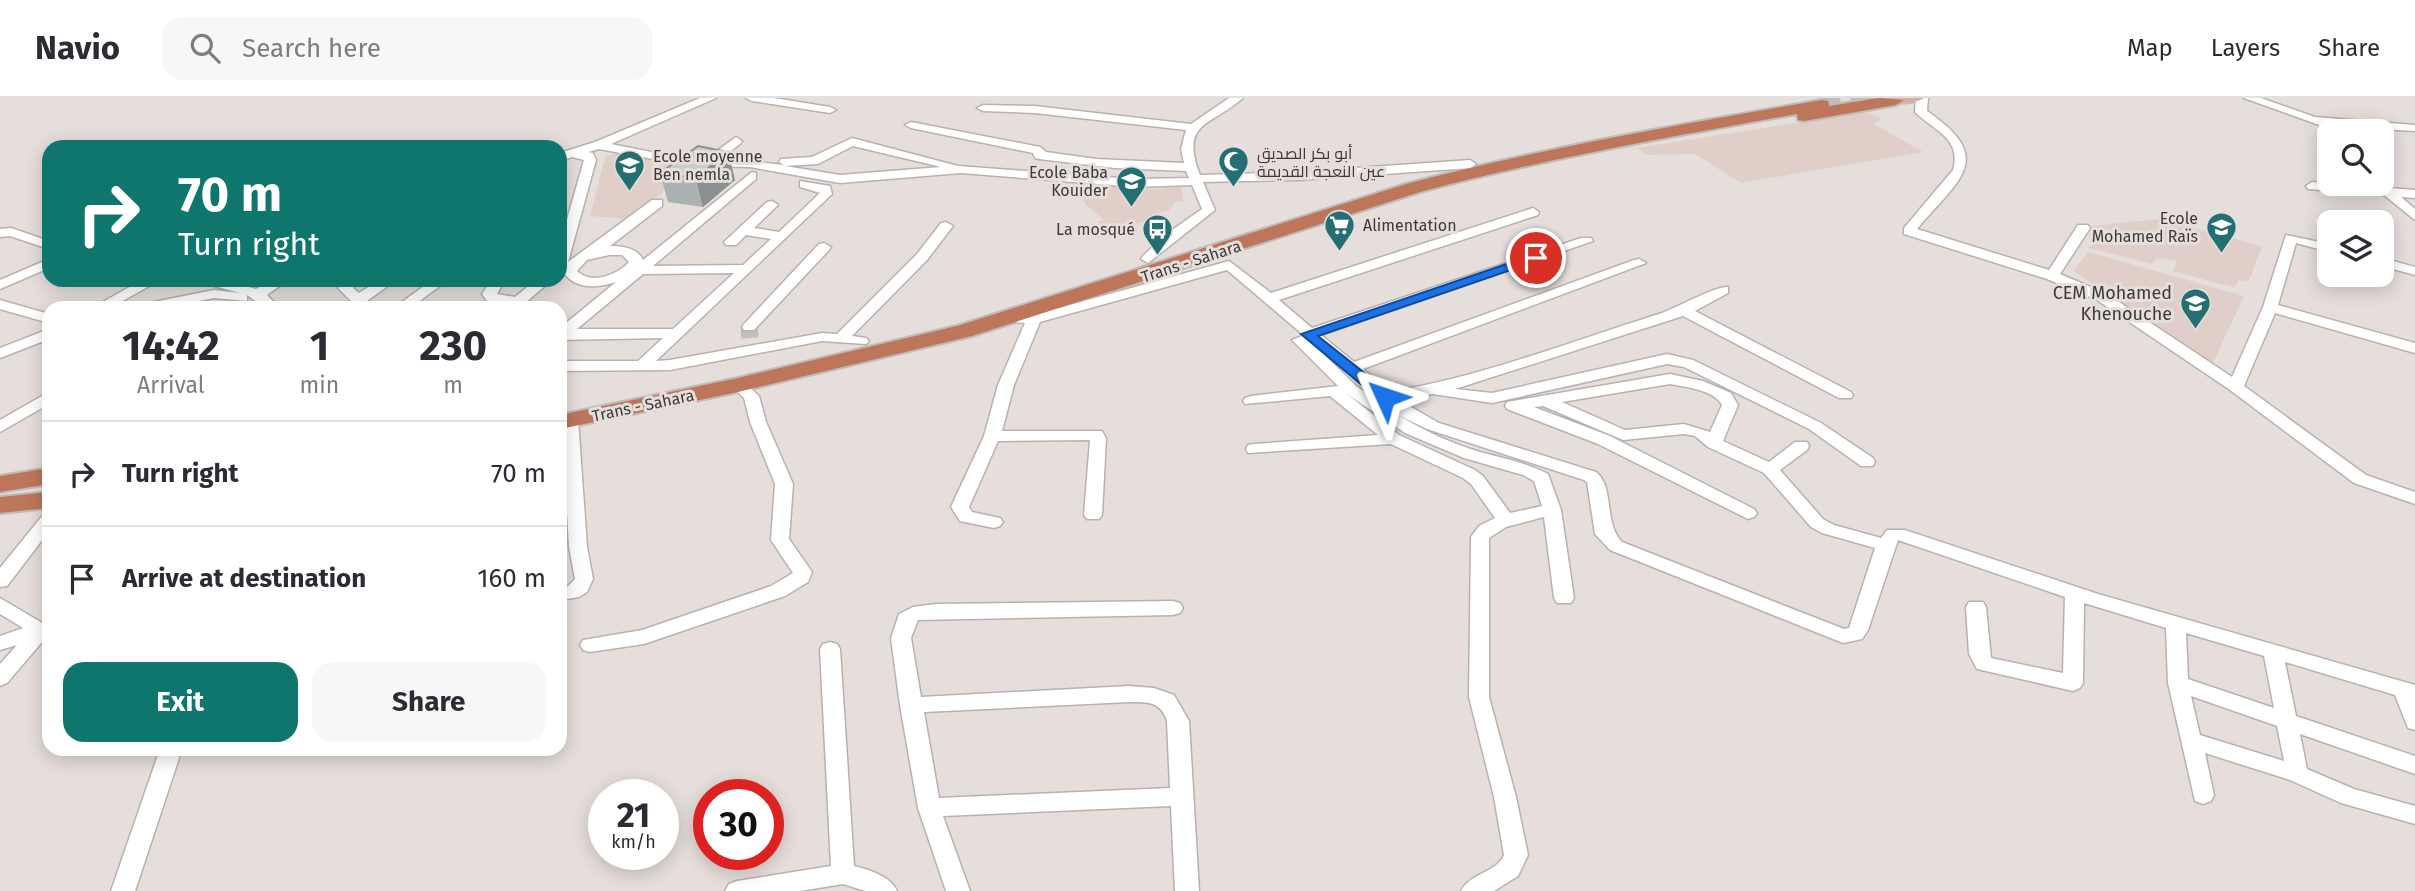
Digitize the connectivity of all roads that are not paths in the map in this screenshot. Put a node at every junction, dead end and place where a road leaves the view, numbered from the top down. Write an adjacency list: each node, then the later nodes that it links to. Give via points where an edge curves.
1 (710, 98): 23 (street)
2 (752, 98): 12 (street)
3 (1237, 98): 16 (street)
4 (1782, 98): 17 (highway, via 1669,116)
5 (1871, 98): 9 (main road)
6 (1917, 98): 9 (main road)
7 (1922, 98): 64 (street, via 1921,112 1957,141 1963,161 1909,231)
8 (2250, 98): 13 (street)
9 (1896, 100): 22 (highway, via 1650,142)
10 (1816, 102): 17 (highway, Trans - Sahara); 22 (highway, Trans - Sahara)
11 (983, 108): 16 (street, via 1036,109)
12 (830, 110)
13 (2312, 120): 14 (street); 18 (street)
14 (2317, 122)
15 (911, 125): 26 (street, via 1040,151)
16 (1191, 127): 31 (street, via 1186,137)
17 (1640, 127): 27 (highway, Trans - Sahara)
18 (2415, 128)
19 (2394, 135): 20 (street)
20 (2415, 136)
21 (736, 141): 28 (street)
22 (1605, 143): 90 (highway, Trans - Sahara, via 1413,188)
23 (599, 145): 24 (street); 28 (street)
24 (567, 155)
25 (567, 155): 42 (street, via 589,156 590,160)
26 (1039, 155): 31 (street); 32 (street, via 1024,169)
27 (1470, 164): 31 (street, via 1299,176); 54 (highway, Trans - Sahara)
28 (702, 167): 29 (street)
29 (751, 169): 30 (street, via 840,179); 30 (street, via 814,161 852,142); 47 (street, via 826,189); 60 (street)
30 (961, 169): 32 (street)
31 (1194, 176): 32 (street, via 1135,183); 54 (street, via 1209,210)
32 (1095, 181)
33 (2312, 186): 34 (street)
34 (2317, 186)
35 (2394, 190): 36 (street)
36 (2415, 194)
37 (2392, 196): 41 (street)
38 (657, 203): 53 (street)
39 (772, 205): 45 (street)
40 (1533, 212): 77 (street)
41 (2415, 216)
42 (567, 223)
43 (946, 226): 98 (street)
44 (2083, 228): 64 (street)
45 (743, 231): 47 (street); 49 (street)
46 (0, 233): 50 (street)
47 (782, 236): 59 (street)
48 (1586, 241): 94 (street)
49 (731, 242)
50 (42, 243)
51 (2317, 245): 87 (street, via 2291,238)
52 (824, 247): 97 (street)
53 (593, 253): 58 (street); 60 (street, via 615,250 632,254)
54 (1147, 259): 98 (highway, Trans - Sahara, via 960,316)
55 (1639, 263): 103 (street)
56 (2394, 265): 63 (street)
57 (42, 266): 65 (street)
58 (567, 266)
59 (747, 269): 60 (street); 93 (street)
60 (634, 270): 61 (street, via 607,280 586,281); 92 (street)
61 (567, 271)
62 (1215, 271): 77 (street, via 1229,265); 91 (street); 106 (street, via 1275,317)
63 (2415, 271)
64 (2052, 276): 105 (street, via 2112,303)
65 (0, 285)
66 (140, 287): 79 (street)
67 (232, 287): 75 (street)
68 (271, 287): 75 (street)
69 (346, 287): 78 (street)
70 (378, 287): 78 (street)
71 (431, 287): 83 (street)
72 (493, 287): 84 (street, via 489,294)
73 (536, 287): 85 (street)
74 (1723, 290): 88 (street)
75 (259, 295): 76 (street); 82 (street)
76 (242, 298): 80 (street, via 214,294); 81 (street)
77 (1267, 299): 94 (street)
78 (358, 300)
79 (112, 301)
80 (179, 301)
81 (235, 301)
82 (265, 301)
83 (411, 301)
84 (501, 301)
85 (519, 301)
86 (0, 304): 89 (street)
87 (2270, 307): 99 (street); 105 (street)
88 (1684, 311): 107 (street); 108 (street)
89 (42, 317)
90 (1010, 318): 91 (street); 104 (highway, Trans - Sahara)
91 (1034, 319): 118 (street, via 1006,385)
92 (567, 330)
93 (677, 333): 95 (street); 102 (street)
94 (1308, 334): 103 (street)
95 (567, 335)
96 (42, 336): 100 (street)
97 (751, 339): 98 (street); 102 (street, via 670,365)
98 (851, 339): 115 (highway, Trans - Sahara)
99 (2415, 348)
100 (0, 353)
101 (567, 366): 102 (street)
102 (641, 366)
103 (1352, 368): 109 (street)
104 (738, 385): 116 (highway, Trans - Sahara); 148 (street, via 751,396 784,484 780,540 800,566 801,577 778,590 644,637)
105 (2236, 387): 128 (street, via 2360,479)
106 (1342, 390): 113 (street); 119 (street); 131 (street, via 1411,430 1542,478)
107 (1430, 391): 109 (street); 110 (street)
108 (1845, 395)
109 (1385, 397): 137 (street, via 1433,426 1590,476 1595,480 1604,534 1616,546 1843,636 1858,630)
110 (1492, 398): 114 (street); 124 (street, via 1667,359 1688,363 1815,426)
111 (1541, 399): 114 (street); 120 (street, via 1623,435 1684,429 1700,432); 120 (street, via 1670,379 1697,384 1725,396 1730,405)
112 (42, 401): 117 (street)
113 (1251, 401)
114 (1513, 406): 132 (street, via 1604,440)
115 (567, 415)
116 (567, 415)
117 (0, 427)
118 (992, 436): 133 (street, via 1096,435); 135 (street, via 960,507 966,517)
119 (1394, 439): 122 (street); 134 (street, via 1469,474)
120 (1714, 443): 125 (street)
121 (1801, 446): 125 (street)
122 (1254, 449)
123 (567, 451): 139 (street, via 584,579 580,587)
124 (1867, 462)
125 (1770, 469): 137 (street, via 1817,523)
126 (42, 479): 127 (highway)
127 (0, 485)
128 (2415, 498)
129 (42, 501): 130 (highway)
130 (0, 505)
131 (1552, 510): 134 (street); 141 (street)
132 (1748, 513)
133 (1093, 515)
134 (1506, 521): 171 (street, via 1480,537 1479,697 1516,855 1510,869)
135 (994, 522)
136 (42, 528): 138 (street)
137 (1885, 545): 140 (street, via 1893,534 1899,534)
138 (0, 581)
139 (567, 592)
140 (2075, 594): 143 (street, via 2073,683 1983,664); 145 (street)
141 (1564, 598)
142 (0, 605): 146 (street)
143 (1976, 607)
144 (1173, 608): 154 (street, via 913,614 903,625 901,638)
145 (2176, 622): 150 (street); 152 (street)
146 (41, 629): 147 (street); 151 (street)
147 (0, 643)
148 (590, 645)
149 (830, 649): 165 (street)
150 (2273, 650): 153 (street); 155 (street)
151 (0, 678)
152 (2178, 683): 155 (street); 157 (street)
153 (2409, 692): 156 (street)
154 (911, 705): 162 (street, via 1155,696 1174,705); 163 (street)
155 (2286, 722): 159 (street); 160 (street)
156 (2415, 722)
157 (2192, 741): 160 (street); 161 (street)
158 (169, 756): 166 (street)
159 (2415, 765)
160 (2297, 775): 164 (street, via 2349,797)
161 (2203, 795)
162 (1182, 796): 163 (street); 170 (street)
163 (929, 808): 169 (street)
164 (2415, 815)
165 (843, 874): 167 (street); 168 (street, via 866,879)
166 (123, 891)
167 (737, 891)
168 (885, 891)
169 (958, 891)
170 (1187, 891)
171 (1473, 891)

